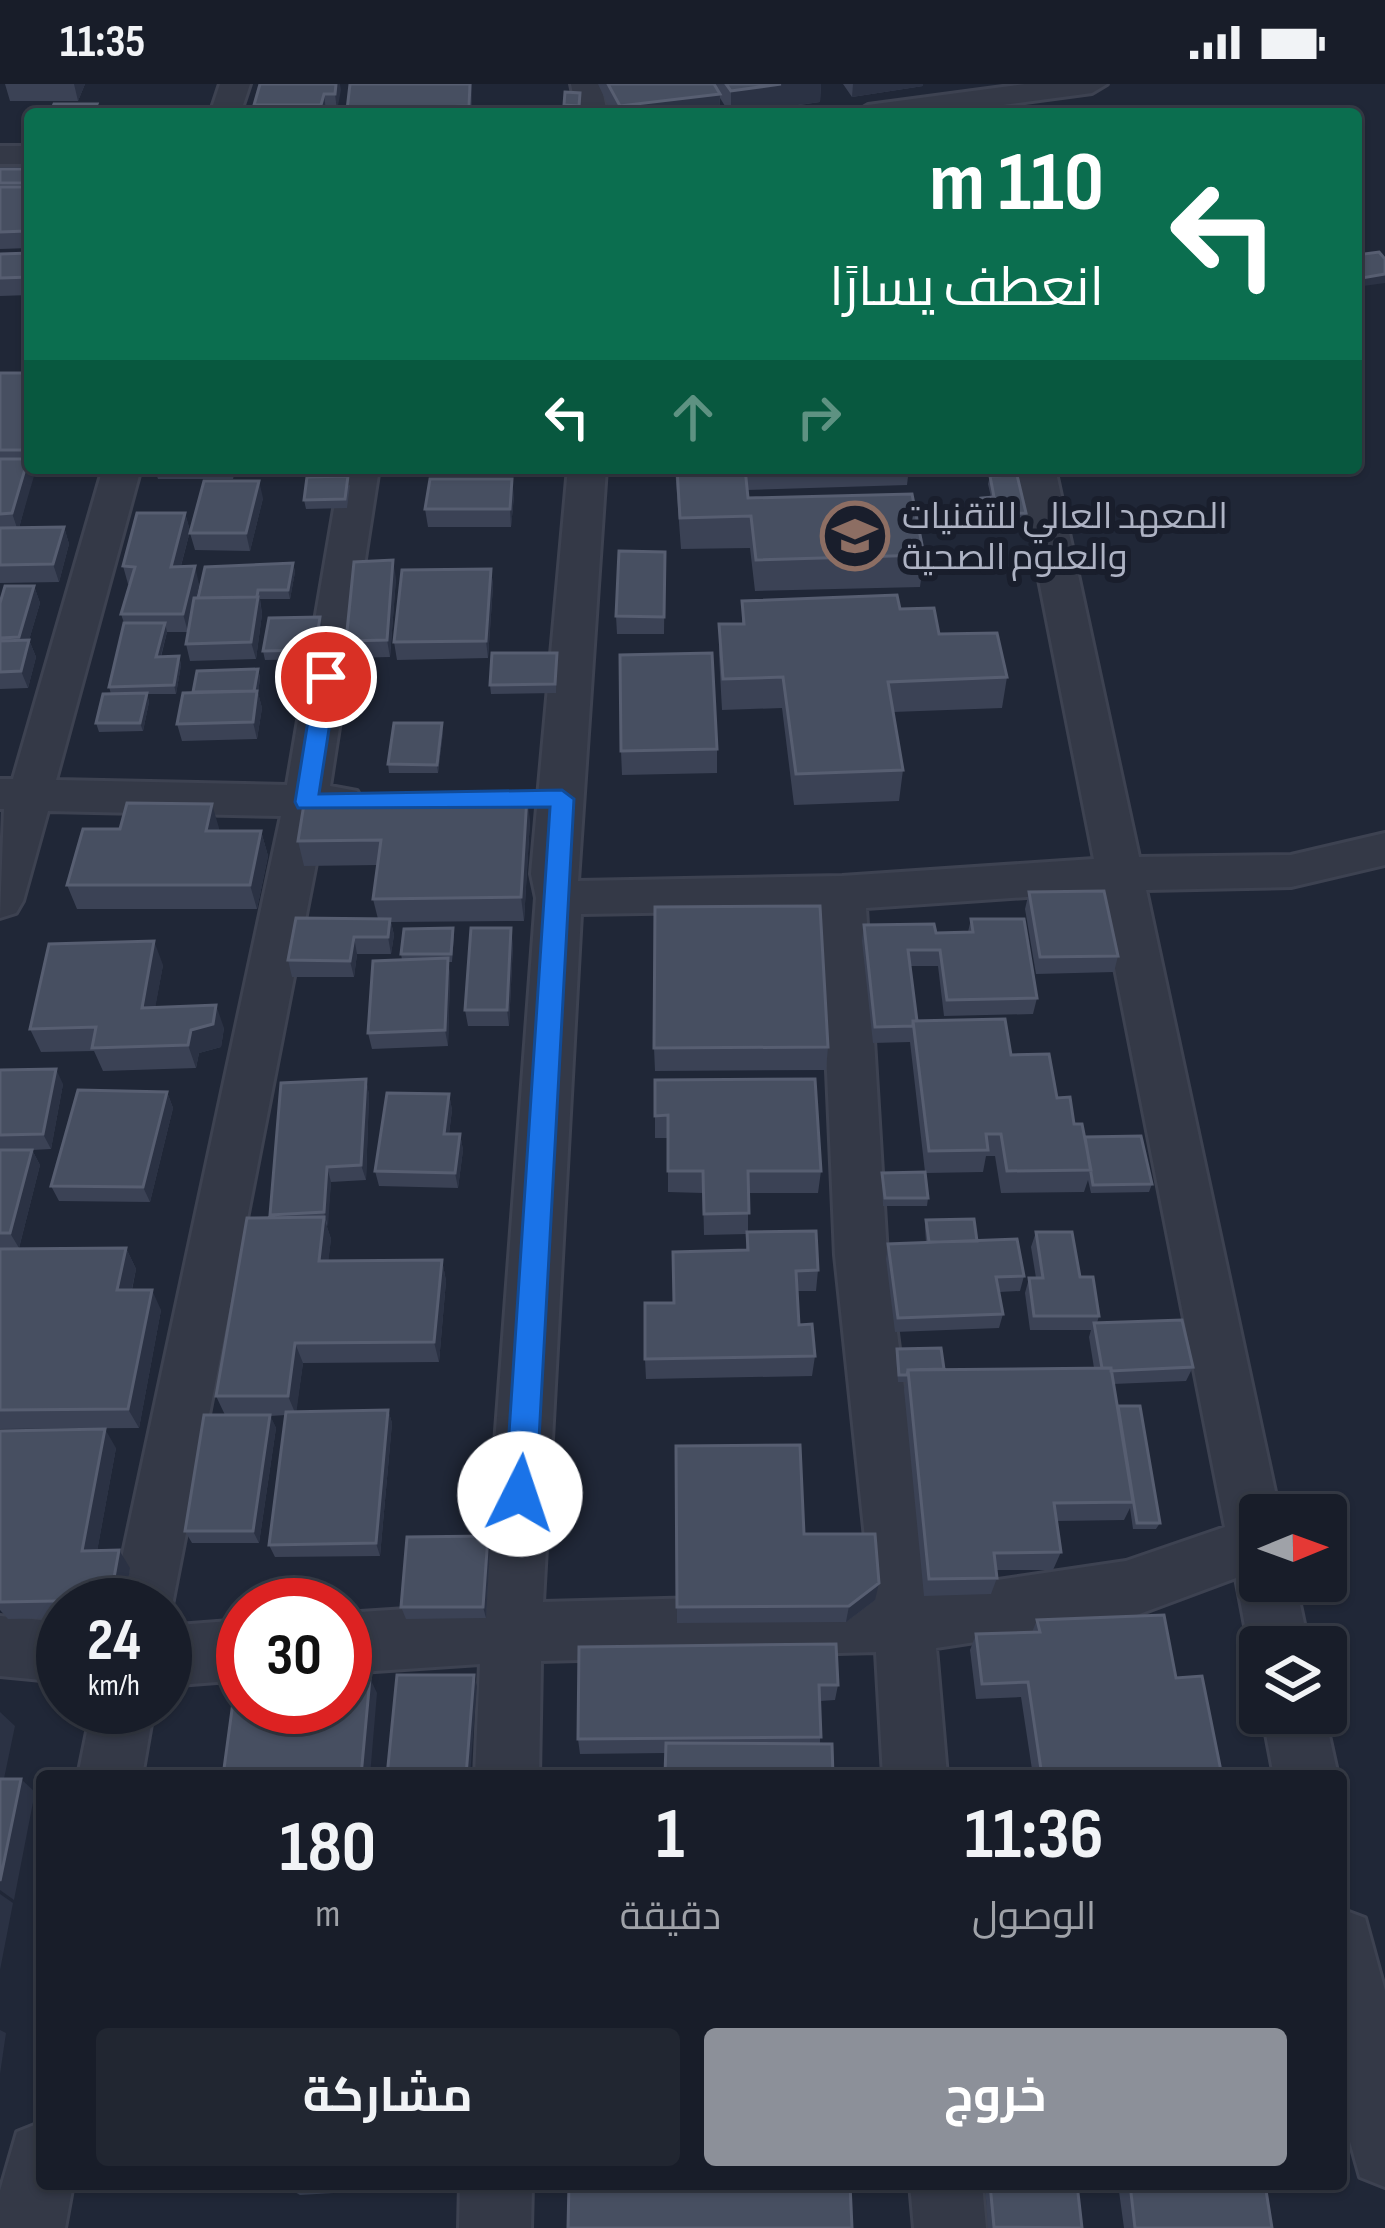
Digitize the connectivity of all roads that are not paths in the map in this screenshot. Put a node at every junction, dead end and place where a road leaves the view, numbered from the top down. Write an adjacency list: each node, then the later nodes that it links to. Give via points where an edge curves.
1 (1092, 84): 2 (street)
2 (949, 93): 3 (street)
3 (891, 108)
4 (120, 474): 8 (street)
5 (359, 474): 10 (street)
6 (586, 474): 14 (street, via 542,799)
7 (1037, 474): 12 (street)
8 (16, 794): 10 (street); 15 (street)
9 (372, 801): 10 (street)
10 (306, 802): 18 (street)
11 (1385, 849): 12 (street, via 1291,871)
12 (1123, 874): 13 (street); 16 (street)
13 (842, 893): 14 (street); 19 (street, via 861,1255)
14 (559, 898): 20 (street)
15 (0, 901)
16 (1248, 1494)
17 (1239, 1565): 19 (street)
18 (148, 1578)
19 (904, 1622): 20 (street); 28 (street)
20 (511, 1632): 21 (street); 27 (street)
21 (372, 1641)
22 (0, 1646): 23 (street)
23 (36, 1649)
24 (118, 1734): 26 (street)
25 (1297, 1734): 29 (street)
26 (111, 1770)
27 (507, 1770)
28 (916, 1770)
29 (1305, 1770)
30 (1347, 1971): 31 (street)
31 (1385, 2152)
32 (36, 2190): 35 (street)
33 (496, 2190): 36 (street)
34 (947, 2190): 37 (street)
35 (29, 2228)
36 (495, 2228)
37 (950, 2228)

